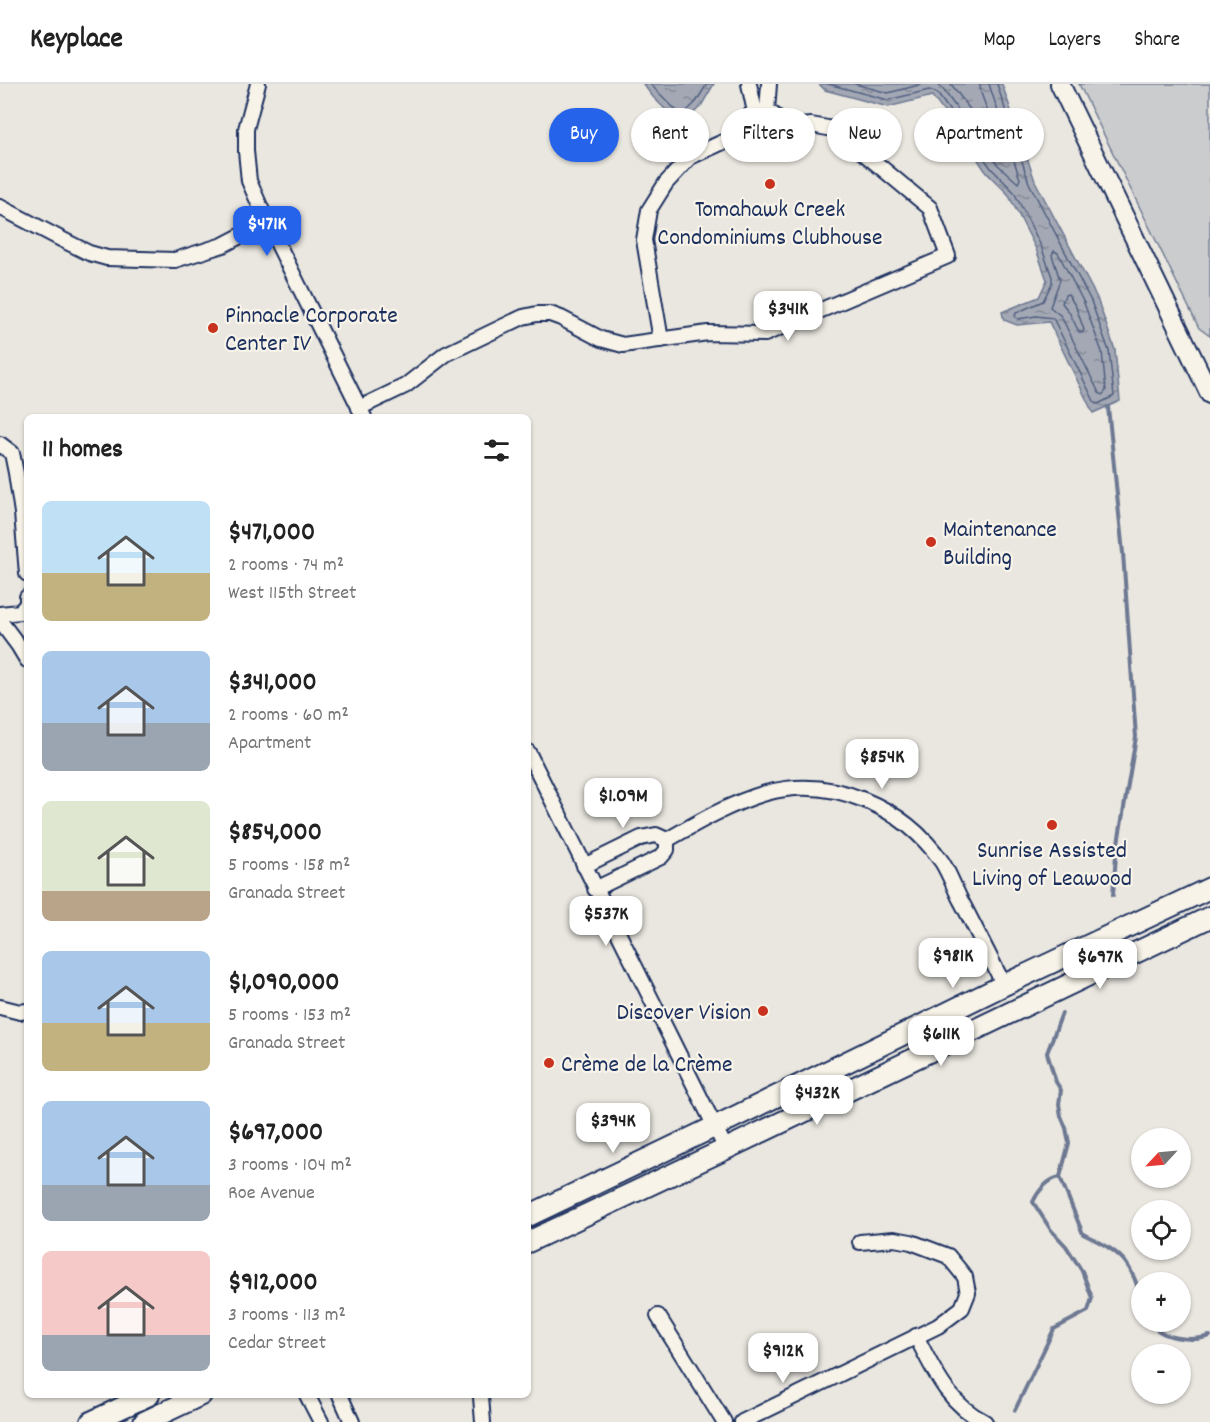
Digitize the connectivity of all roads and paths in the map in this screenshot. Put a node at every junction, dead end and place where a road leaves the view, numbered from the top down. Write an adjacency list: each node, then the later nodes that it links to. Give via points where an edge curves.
1 (258, 84): 10 (street, via 246,129 246,151 249,181)
2 (749, 84): 5 (street)
3 (769, 84): 6 (street)
4 (1060, 84): 12 (street)
5 (759, 108)
6 (762, 108)
7 (815, 125): 11 (street, via 833,129 930,208 948,256 765,334 708,333)
8 (721, 143): 11 (street, via 690,157 666,183 649,210 644,240)
9 (0, 207): 10 (street, via 89,253 107,258 175,260 223,244)
10 (267, 222): 13 (street)
11 (661, 340): 13 (street, via 622,345 550,314 524,317 446,354)
12 (1210, 394)
13 (361, 413)
14 (0, 444): 15 (street, via 12,453)
15 (24, 537)
16 (24, 607): 17 (street, via 20,612)
17 (0, 614)
18 (0, 621): 19 (street)
19 (24, 655)
20 (531, 758): 22 (street)
21 (667, 840): 22 (street, via 656,835 641,838); 24 (street, via 667,850 661,857); 26 (street, via 729,807 767,793 792,788 832,790 861,798 921,835 943,864)
22 (584, 866): 24 (street)
23 (1210, 888): 26 (main road)
24 (595, 889): 30 (street)
25 (1210, 917): 29 (main road)
26 (1004, 985): 29 (main road, via 999,999); 30 (main road)
27 (0, 1007): 28 (street)
28 (24, 1011)
29 (974, 1030): 31 (main road)
30 (714, 1127): 31 (street); 32 (main road)
31 (726, 1149): 33 (main road)
32 (531, 1214)
33 (531, 1241)
34 (860, 1242): 36 (street, via 894,1239 919,1245 948,1256 965,1277 968,1293 962,1308)
35 (658, 1316): 47 (street)
36 (916, 1336): 48 (street); 49 (street, via 939,1382 955,1402)
37 (143, 1398): 42 (main road)
38 (195, 1398): 43 (main road)
39 (309, 1398): 44 (street)
40 (341, 1398): 45 (street)
41 (481, 1398): 46 (street)
42 (91, 1422)
43 (144, 1422)
44 (321, 1422)
45 (352, 1422)
46 (483, 1422)
47 (724, 1422)
48 (742, 1422)
49 (985, 1422)

